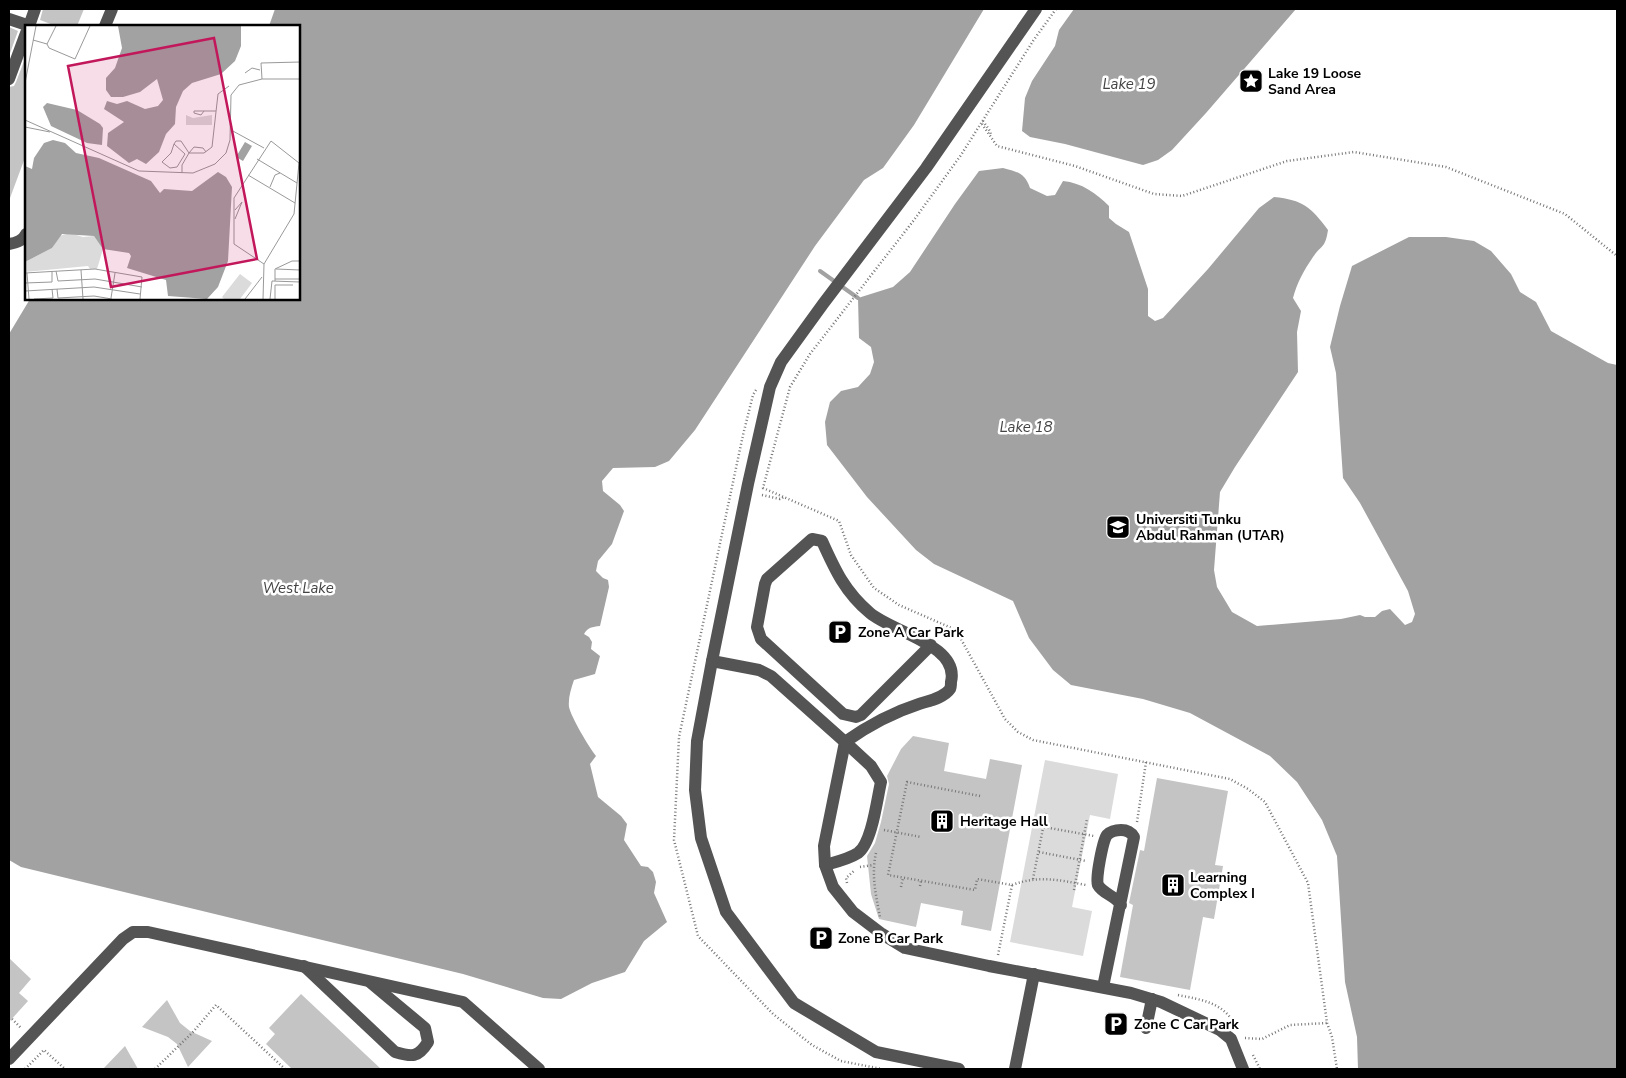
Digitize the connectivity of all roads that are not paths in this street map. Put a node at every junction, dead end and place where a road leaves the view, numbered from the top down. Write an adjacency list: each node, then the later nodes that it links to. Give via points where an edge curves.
1 (35, 9): 6 (street)
2 (112, 9): 7 (street)
3 (1036, 9): 11 (street, via 926,168 781,362 770,387)
4 (9, 19): 5 (street)
5 (26, 25)
6 (29, 25)
7 (105, 25)
8 (25, 36): 9 (street)
9 (9, 79)
10 (931, 645): 10 (street, via 871,614 842,584 822,541 817,539 812,539 765,584 757,628 761,639 843,714 861,715); 12 (street, via 950,664 953,676 950,690 941,697 895,711)
11 (712, 661): 12 (street, via 759,670 771,676); 23 (street, via 697,741 695,790 701,838 726,912 794,1003 876,1052)
12 (845, 742): 13 (street, via 824,846); 13 (street, via 872,766 881,782 863,848 853,856)
13 (825, 865): 16 (street, via 833,887 853,912 906,948)
14 (1121, 905): 14 (street, via 1099,887 1096,879 1105,838 1120,830 1128,831 1134,837); 18 (street)
15 (304, 966): 17 (street); 17 (street, via 395,1052 410,1056 422,1052 428,1042 425,1028); 21 (street, via 148,932 133,932)
16 (1034, 974): 18 (street); 24 (street)
17 (369, 981): 22 (street, via 463,1002)
18 (1103, 987): 19 (street)
19 (1152, 999): 20 (street); 25 (street, via 1220,1030 1231,1039)
20 (1146, 1028)
21 (9, 1059)
22 (539, 1069)
23 (952, 1069)
24 (1016, 1069)
25 (1244, 1069)

